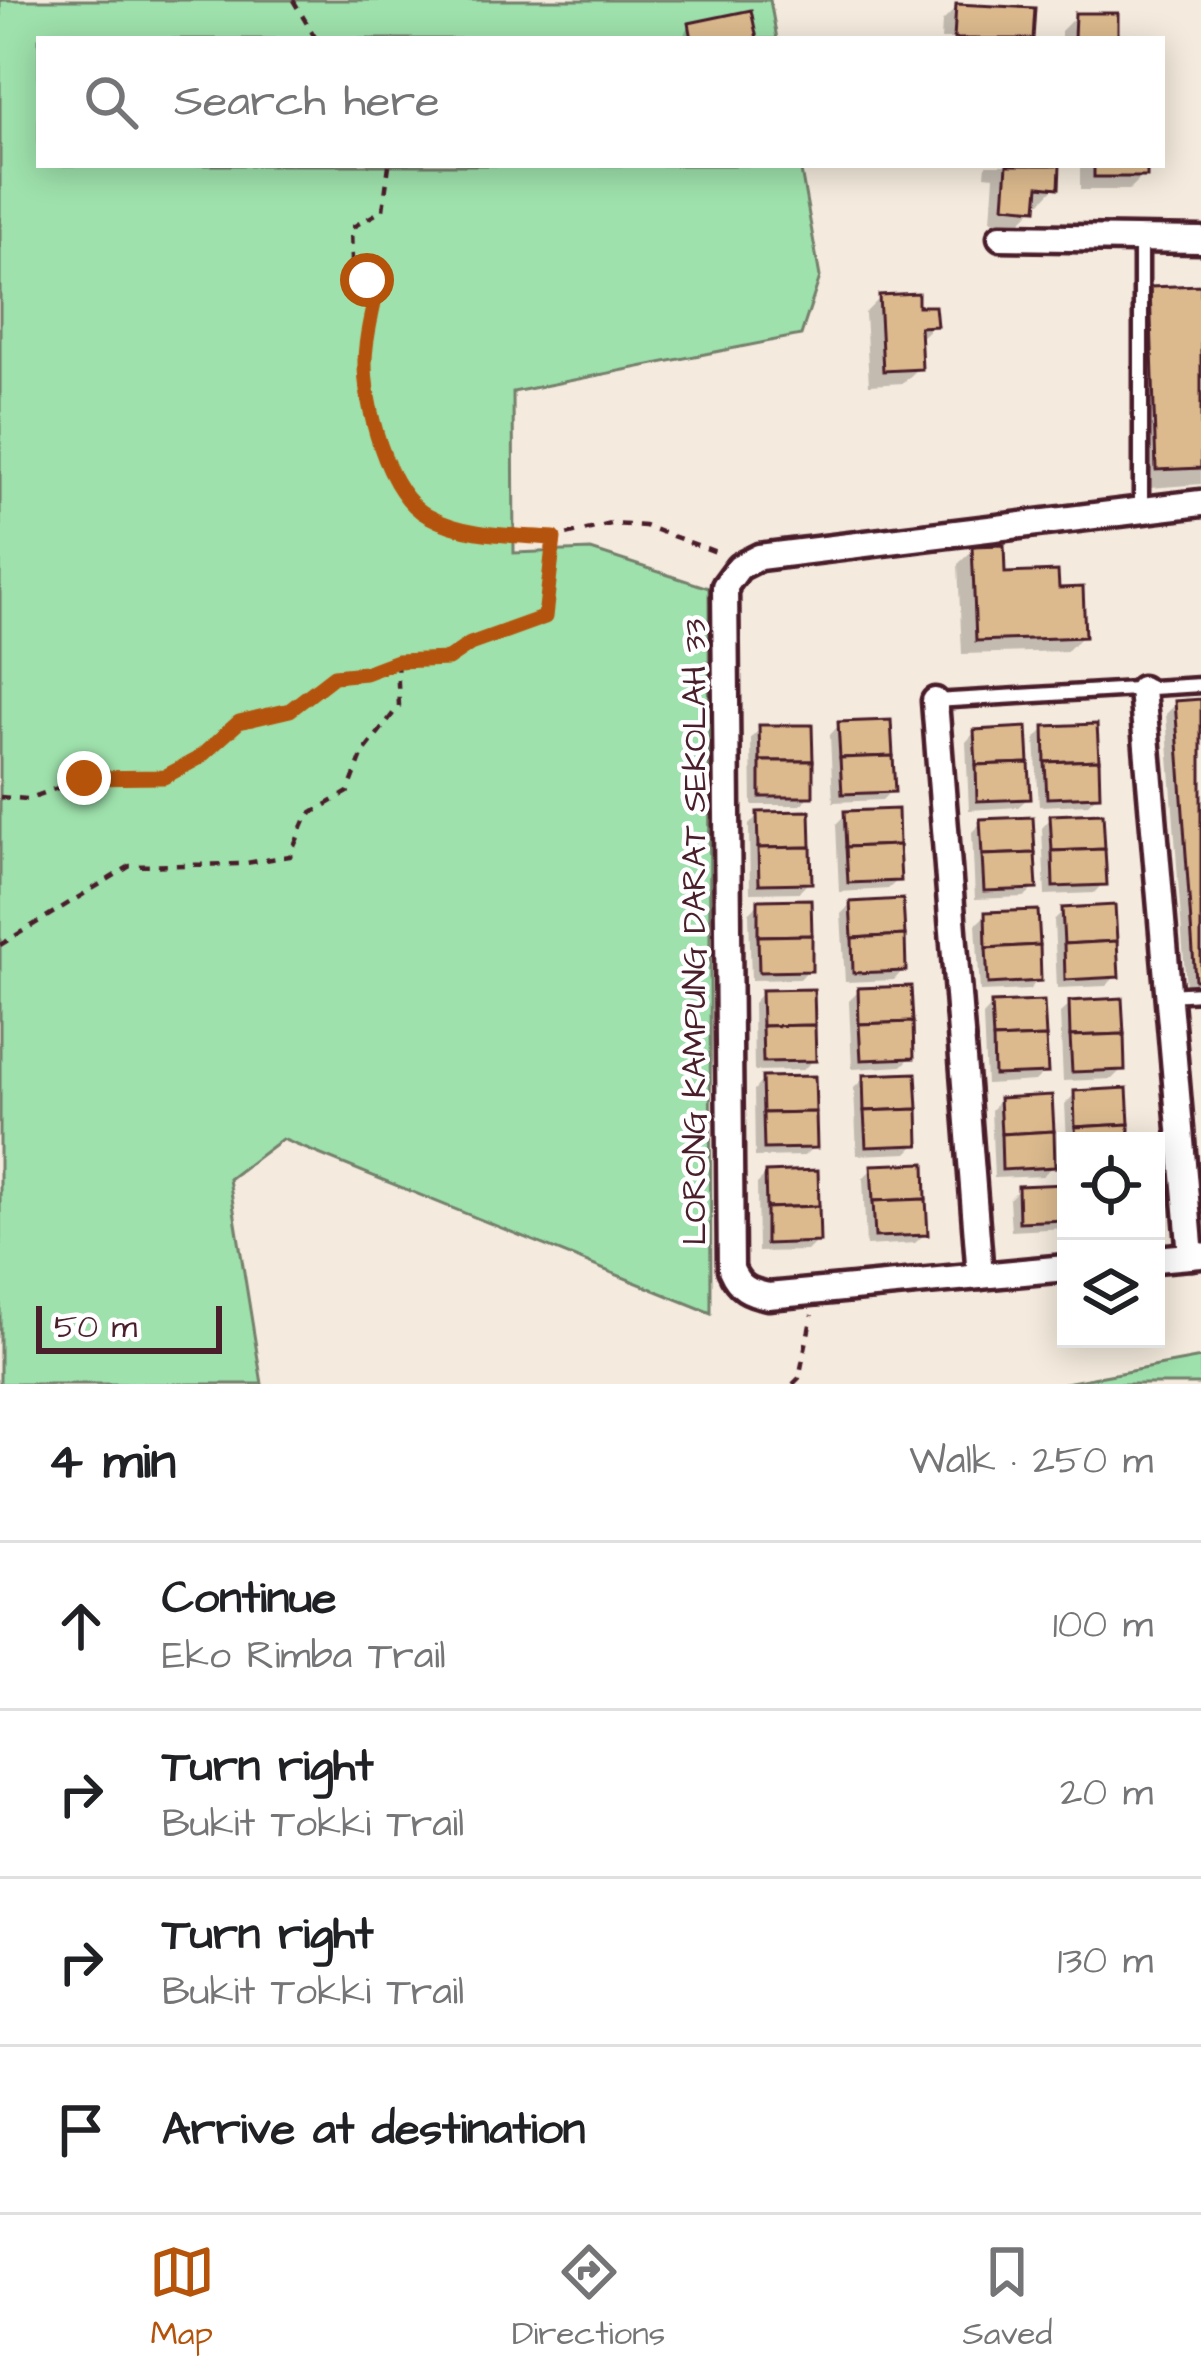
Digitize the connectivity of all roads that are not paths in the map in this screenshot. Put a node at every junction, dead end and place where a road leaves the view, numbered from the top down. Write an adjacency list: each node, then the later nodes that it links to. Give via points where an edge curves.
1 (1000, 237): 2 (street)
2 (1141, 237): 3 (street); 5 (lane)
3 (1201, 240)
4 (1201, 503): 5 (street)
5 (1142, 507): 14 (street, LORONG KAMPUNG DARAT SEKOLAH 33, via 759,557 725,586 731,1269 737,1283 768,1296)
6 (1201, 685): 7 (lane)
7 (1142, 688): 8 (lane); 10 (street)
8 (935, 700): 14 (street)
9 (1201, 993): 10 (lane)
10 (1169, 995): 11 (street)
11 (1196, 1255): 12 (street)
12 (1165, 1258)
13 (1057, 1269): 14 (street)
14 (980, 1276)

